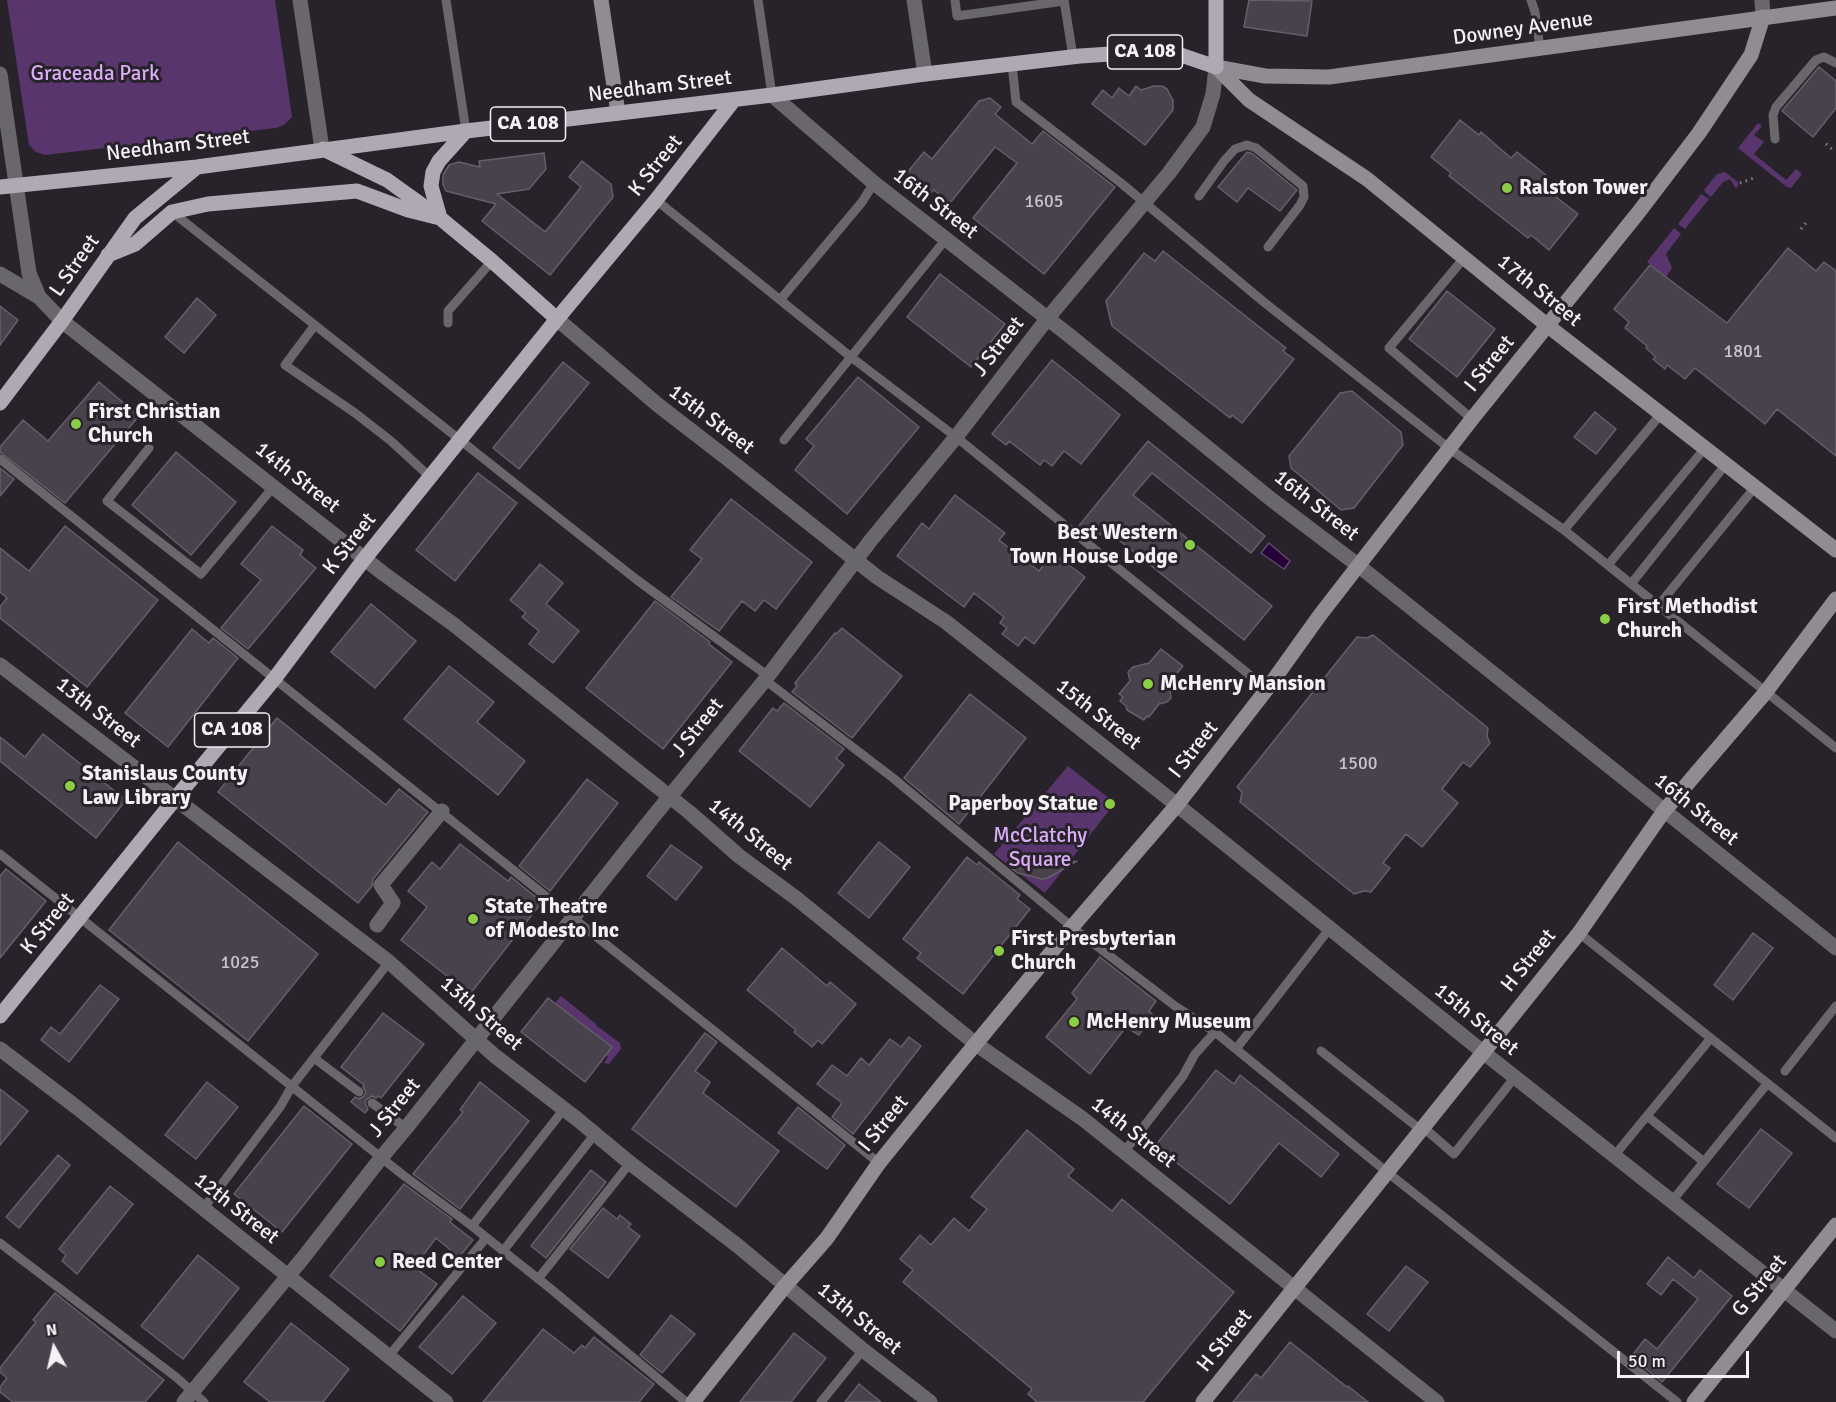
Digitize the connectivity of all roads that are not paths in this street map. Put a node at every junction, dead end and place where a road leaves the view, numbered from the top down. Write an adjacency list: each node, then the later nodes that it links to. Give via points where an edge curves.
1 (300, 0): 25 (street)
2 (446, 0): 23 (lane)
3 (601, 0): 22 (main road)
4 (758, 0): 20 (lane)
5 (914, 0): 19 (street)
6 (955, 0): 10 (lane, via 957,15)
7 (1216, 0): 17 (main road)
8 (1531, 0): 13 (lane)
9 (1762, 0): 12 (street)
10 (1064, 1): 14 (lane)
11 (1836, 8): 12 (main road, Downey Avenue)
12 (1763, 17): 13 (main road, Downey Avenue); 48 (main road, I Street, via 1752,55 1699,134)
13 (1540, 48): 17 (main road, Downey Avenue, via 1329,77 1265,76)
14 (1073, 57): 16 (main road, Needham Street / CA 108); 17 (main road, Needham Street / CA 108, via 1156,51)
15 (1836, 63): 24 (lane, via 1824,57 1816,60 1776,107)
16 (1012, 64): 19 (main road, Needham Street / CA 108); 32 (lane, via 1016,102)
17 (1216, 67): 32 (street, J Street, via 1203,127); 38 (main road, 17th Street, via 1249,100 1367,179)
18 (0, 74): 28 (street, 14th Street)
19 (926, 74): 20 (main road, Needham Street / CA 108)
20 (772, 95): 21 (main road, Needham Street / CA 108); 27 (street, 16th Street)
21 (734, 99): 22 (main road, Needham Street / CA 108); 31 (main road, K Street / CA 108)
22 (618, 113): 23 (main road, Needham Street / CA 108)
23 (466, 131): 25 (main road, Needham Street / CA 108); 34 (main road, via 433,172 432,186)
24 (1775, 139)
25 (322, 149): 26 (main road, Needham Street / CA 108); 34 (main road, 15th Street, via 387,180)
26 (197, 167): 28 (main road, Needham Street); 37 (main road, L Street, via 135,218)
27 (874, 183): 35 (street, 16th Street); 42 (lane)
28 (16, 185): 29 (main road, Needham Street); 41 (street, 14th Street, via 29,273)
29 (0, 187)
30 (1200, 196): 36 (lane, via 1235,149 1247,145 1256,148 1302,186 1304,197)
31 (656, 200): 42 (lane); 44 (main road, K Street / CA 108)
32 (1143, 203): 43 (street, J Street); 58 (lane)
33 (172, 212): 34 (main road, via 208,204 357,191); 37 (main road, via 135,244); 47 (lane)
34 (440, 218): 39 (main road, 15th Street)
35 (946, 239): 43 (street, 16th Street); 49 (lane)
36 (1268, 247)
37 (108, 255): 45 (main road, L Street)
38 (1464, 258): 48 (main road, 17th Street); 52 (lane, via 1389,348)
39 (492, 261): 44 (main road, 15th Street); 46 (lane, via 448,311)
40 (0, 274): 41 (street, 14th Street)
41 (39, 297): 45 (street, 14th Street)
42 (780, 300): 49 (lane)
43 (1047, 319): 53 (street, J Street); 69 (street, 16th Street)
44 (557, 320): 54 (main road, K Street / CA 108); 67 (street, 15th Street, via 658,405)
45 (62, 321): 50 (main road, L Street); 62 (street, 14th Street)
46 (448, 323)
47 (315, 325): 54 (lane); 61 (lane, via 285,365 355,413)
48 (1548, 326): 51 (main road, 17th Street); 52 (main road, I Street)
49 (851, 357): 53 (lane); 55 (lane)
50 (0, 402)
51 (1661, 414): 57 (main road, 17th Street); 64 (lane)
52 (1472, 419): 58 (main road, I Street)
53 (956, 437): 67 (street, J Street); 76 (lane)
54 (459, 440): 61 (main road, K Street / CA 108); 75 (lane)
55 (784, 440)
56 (148, 448): 62 (lane, via 107,501 201,574)
57 (1706, 448): 60 (main road, 17th Street); 68 (lane)
58 (1450, 449): 64 (lane); 69 (main road, I Street)
59 (0, 459): 74 (lane)
60 (1725, 464): 63 (main road, 17th Street); 70 (lane)
61 (430, 477): 66 (main road, K Street / CA 108)
62 (273, 486): 66 (street, 14th Street)
63 (1755, 487): 65 (main road, 17th Street); 72 (lane)
64 (1564, 530): 68 (lane)
65 (1836, 550)
66 (365, 558): 74 (main road, K Street / CA 108); 79 (street, 14th Street)
67 (856, 560): 75 (street, J Street); 81 (street, 15th Street, via 946,622)
68 (1608, 565): 70 (lane)
69 (1359, 566): 76 (main road, I Street); 82 (street, 16th Street)
70 (1631, 584): 72 (lane)
71 (1836, 599): 77 (main road, H Street)
72 (1658, 606): 77 (lane)
73 (0, 664): 80 (street, 13th Street)
74 (275, 678): 80 (main road, K Street / CA 108); 83 (lane)
75 (766, 678): 79 (street, J Street); 88 (lane)
76 (1267, 689): 81 (main road, I Street)
77 (1765, 693): 78 (lane); 82 (main road, H Street)
78 (1836, 748)
79 (670, 796): 85 (street, J Street); 98 (street, 14th Street, via 739,856)
80 (175, 799): 86 (main road, K Street / CA 108); 92 (street, 13th Street)
81 (1178, 805): 88 (main road, I Street); 89 (street, 15th Street)
82 (1664, 811): 90 (main road, H Street); 91 (street, 16th Street)
83 (442, 812): 85 (lane); 87 (street, via 381,885 393,903)
84 (0, 854): 86 (lane)
85 (574, 917): 97 (street, J Street); 121 (lane)
86 (81, 918): 94 (main road, K Street / CA 108); 107 (lane)
87 (377, 925)
88 (1072, 927): 95 (lane); 98 (main road, I Street)
89 (1330, 928): 100 (lane); 102 (street, 15th Street)
90 (1578, 933): 96 (lane); 102 (main road, H Street)
91 (1836, 948)
92 (389, 962): 97 (street, 13th Street); 103 (lane)
93 (1836, 1006): 104 (lane)
94 (0, 1016)
95 (1215, 1032): 100 (lane); 116 (lane)
96 (1711, 1038): 106 (lane); 111 (lane)
97 (477, 1039): 110 (street, 13th Street); 112 (street, J Street)
98 (976, 1044): 116 (street, 14th Street); 121 (main road, I Street)
99 (0, 1049): 124 (street, 12th Street)
100 (1236, 1049): 122 (lane)
101 (1321, 1051): 113 (lane)
102 (1483, 1052): 105 (street, 15th Street); 113 (main road, H Street)
103 (314, 1058): 107 (lane); 108 (lane)
104 (1785, 1071)
105 (1515, 1077): 113 (lane, via 1454,1154); 117 (street, 15th Street)
106 (1767, 1084): 115 (lane); 119 (lane)
107 (292, 1086): 118 (lane); 124 (lane)
108 (359, 1092)
109 (372, 1103): 112 (lane)
110 (564, 1109): 114 (street, 13th Street); 126 (lane)
111 (1647, 1116): 117 (lane); 119 (lane)
112 (406, 1128): 118 (street, J Street)
113 (1422, 1128): 122 (main road, H Street)
114 (595, 1134): 120 (street, 13th Street); 129 (lane)
115 (1836, 1138)
116 (1124, 1152): 133 (street, 14th Street)
117 (1614, 1156): 123 (street, 15th Street)
118 (381, 1158): 126 (lane); 130 (street, J Street)
119 (1704, 1162): 123 (lane)
120 (630, 1163): 131 (lane); 132 (street, 13th Street)
121 (879, 1163): 132 (main road, I Street, via 826,1238)
122 (1387, 1172): 133 (main road, H Street); 147 (lane)
123 (1672, 1201): 134 (street, 15th Street)
124 (203, 1209): 130 (street, 12th Street)
125 (1836, 1225): 134 (main road, G Street)
126 (472, 1226): 127 (lane)
127 (486, 1238): 129 (lane); 137 (lane)
128 (0, 1243): 138 (lane, via 91,1311)
129 (503, 1251): 131 (lane)
130 (288, 1276): 137 (street, 12th Street); 138 (street, J Street)
131 (538, 1279): 141 (lane)
132 (785, 1286): 136 (street, 13th Street); 142 (main road, I Street)
133 (1294, 1288): 145 (main road, H Street); 146 (street, 14th Street)
134 (1784, 1290): 135 (street, 15th Street); 148 (main road, G Street)
135 (1836, 1331)
136 (863, 1350): 143 (lane); 144 (street, 13th Street)
137 (388, 1357): 140 (street, 12th Street)
138 (188, 1397): 139 (lane)
139 (204, 1402)
140 (446, 1402)
141 (686, 1402)
142 (693, 1402)
143 (821, 1402)
144 (930, 1402)
145 (1203, 1402)
146 (1437, 1402)
147 (1677, 1402)
148 (1694, 1402)

